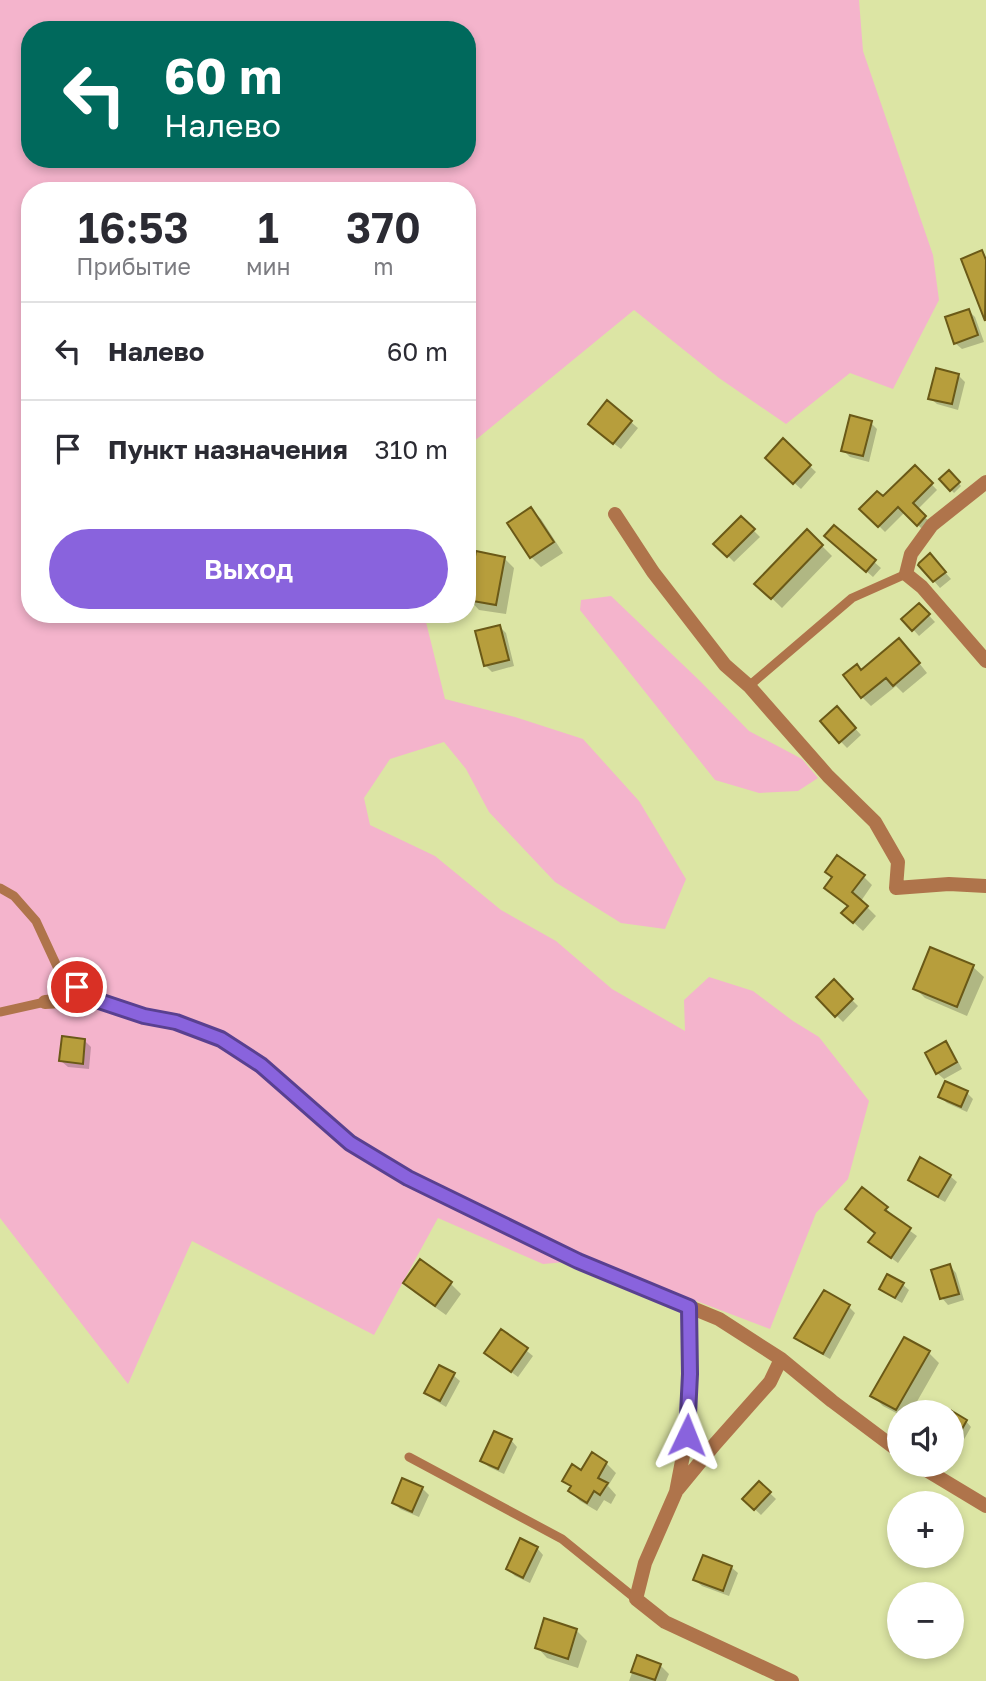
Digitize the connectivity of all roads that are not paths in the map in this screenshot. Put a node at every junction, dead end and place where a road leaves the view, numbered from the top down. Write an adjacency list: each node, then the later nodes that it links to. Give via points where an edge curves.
1 (986, 482): 3 (street, via 932,525 911,554)
2 (615, 514): 5 (street, via 709,644)
3 (906, 574): 4 (street); 5 (lane, via 852,598)
4 (986, 661)
5 (749, 686): 6 (street, via 874,822 898,862 896,888)
6 (986, 886)
7 (0, 888): 8 (lane, via 14,895 36,920 61,975)
8 (93, 999): 9 (street); 11 (street, via 221,1039 261,1065 350,1143 408,1178 578,1261)
9 (45, 1002): 10 (lane)
10 (0, 1012)
11 (689, 1307): 12 (street); 16 (street, via 687,1435)
12 (781, 1359): 13 (street); 16 (street, via 771,1382)
13 (887, 1442)
14 (410, 1457): 18 (lane, via 562,1539)
15 (938, 1477): 17 (street)
16 (676, 1492): 18 (street, via 645,1563)
17 (986, 1506)
18 (636, 1599): 19 (street, via 665,1622)
19 (792, 1681)

